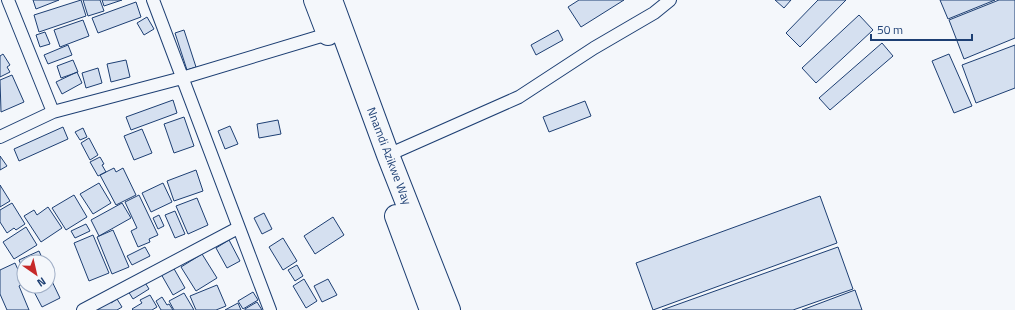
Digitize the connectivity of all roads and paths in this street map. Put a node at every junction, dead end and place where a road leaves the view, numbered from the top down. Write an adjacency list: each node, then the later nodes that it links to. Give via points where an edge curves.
1 (8, 0): 8 (street)
2 (153, 0): 7 (street)
3 (315, 0): 6 (highway, Nnamdi Azikwe Way)
4 (331, 0): 10 (highway, Nnamdi Azikwe Way)
5 (670, 0): 10 (street, via 654,13 519,97)
6 (328, 34): 7 (street); 14 (highway, Nnamdi Azikwe Way)
7 (182, 78): 8 (street); 11 (street)
8 (53, 112): 9 (street)
9 (0, 137)
10 (388, 155): 15 (highway, Nnamdi Azikwe Way)
11 (238, 228): 12 (street); 13 (street)
12 (83, 310)
13 (270, 310)
14 (431, 310)
15 (449, 310)

